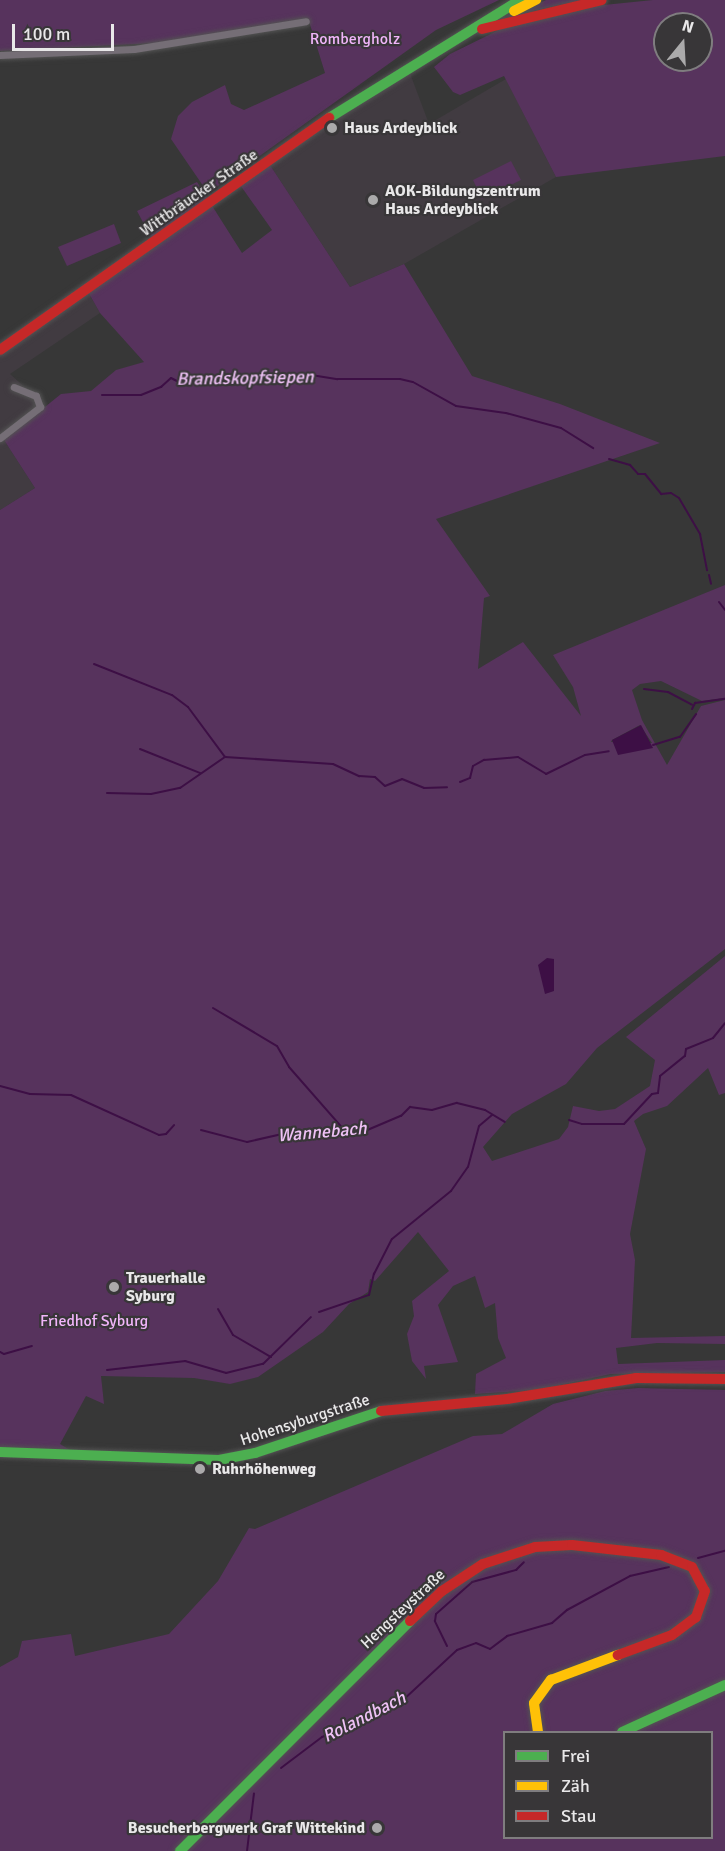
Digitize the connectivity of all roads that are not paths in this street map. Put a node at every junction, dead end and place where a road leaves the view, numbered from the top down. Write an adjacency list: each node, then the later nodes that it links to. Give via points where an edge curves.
1 (520, 0): 7 (main road)
2 (536, 0): 5 (main road)
3 (602, 0): 5 (main road)
4 (306, 21): 6 (street, via 134,49)
5 (482, 29): 7 (main road)
6 (0, 55)
7 (416, 63): 8 (main road, Wittbräucker Straße, via 341,110)
8 (0, 350)
9 (14, 387): 10 (street, via 36,396 40,407)
10 (0, 438)
11 (725, 1380): 12 (main road, Hohensyburgstraße, via 636,1378 540,1395 394,1408 354,1417 255,1454 219,1460)
12 (0, 1452)
13 (725, 1684): 15 (main road)
14 (538, 1731): 16 (main road, Hengsteystraße, via 534,1702 551,1680 672,1635 696,1617 705,1591 692,1567 661,1555 572,1545 535,1547 483,1564 442,1591 389,1641)
15 (624, 1731)
16 (180, 1851)

